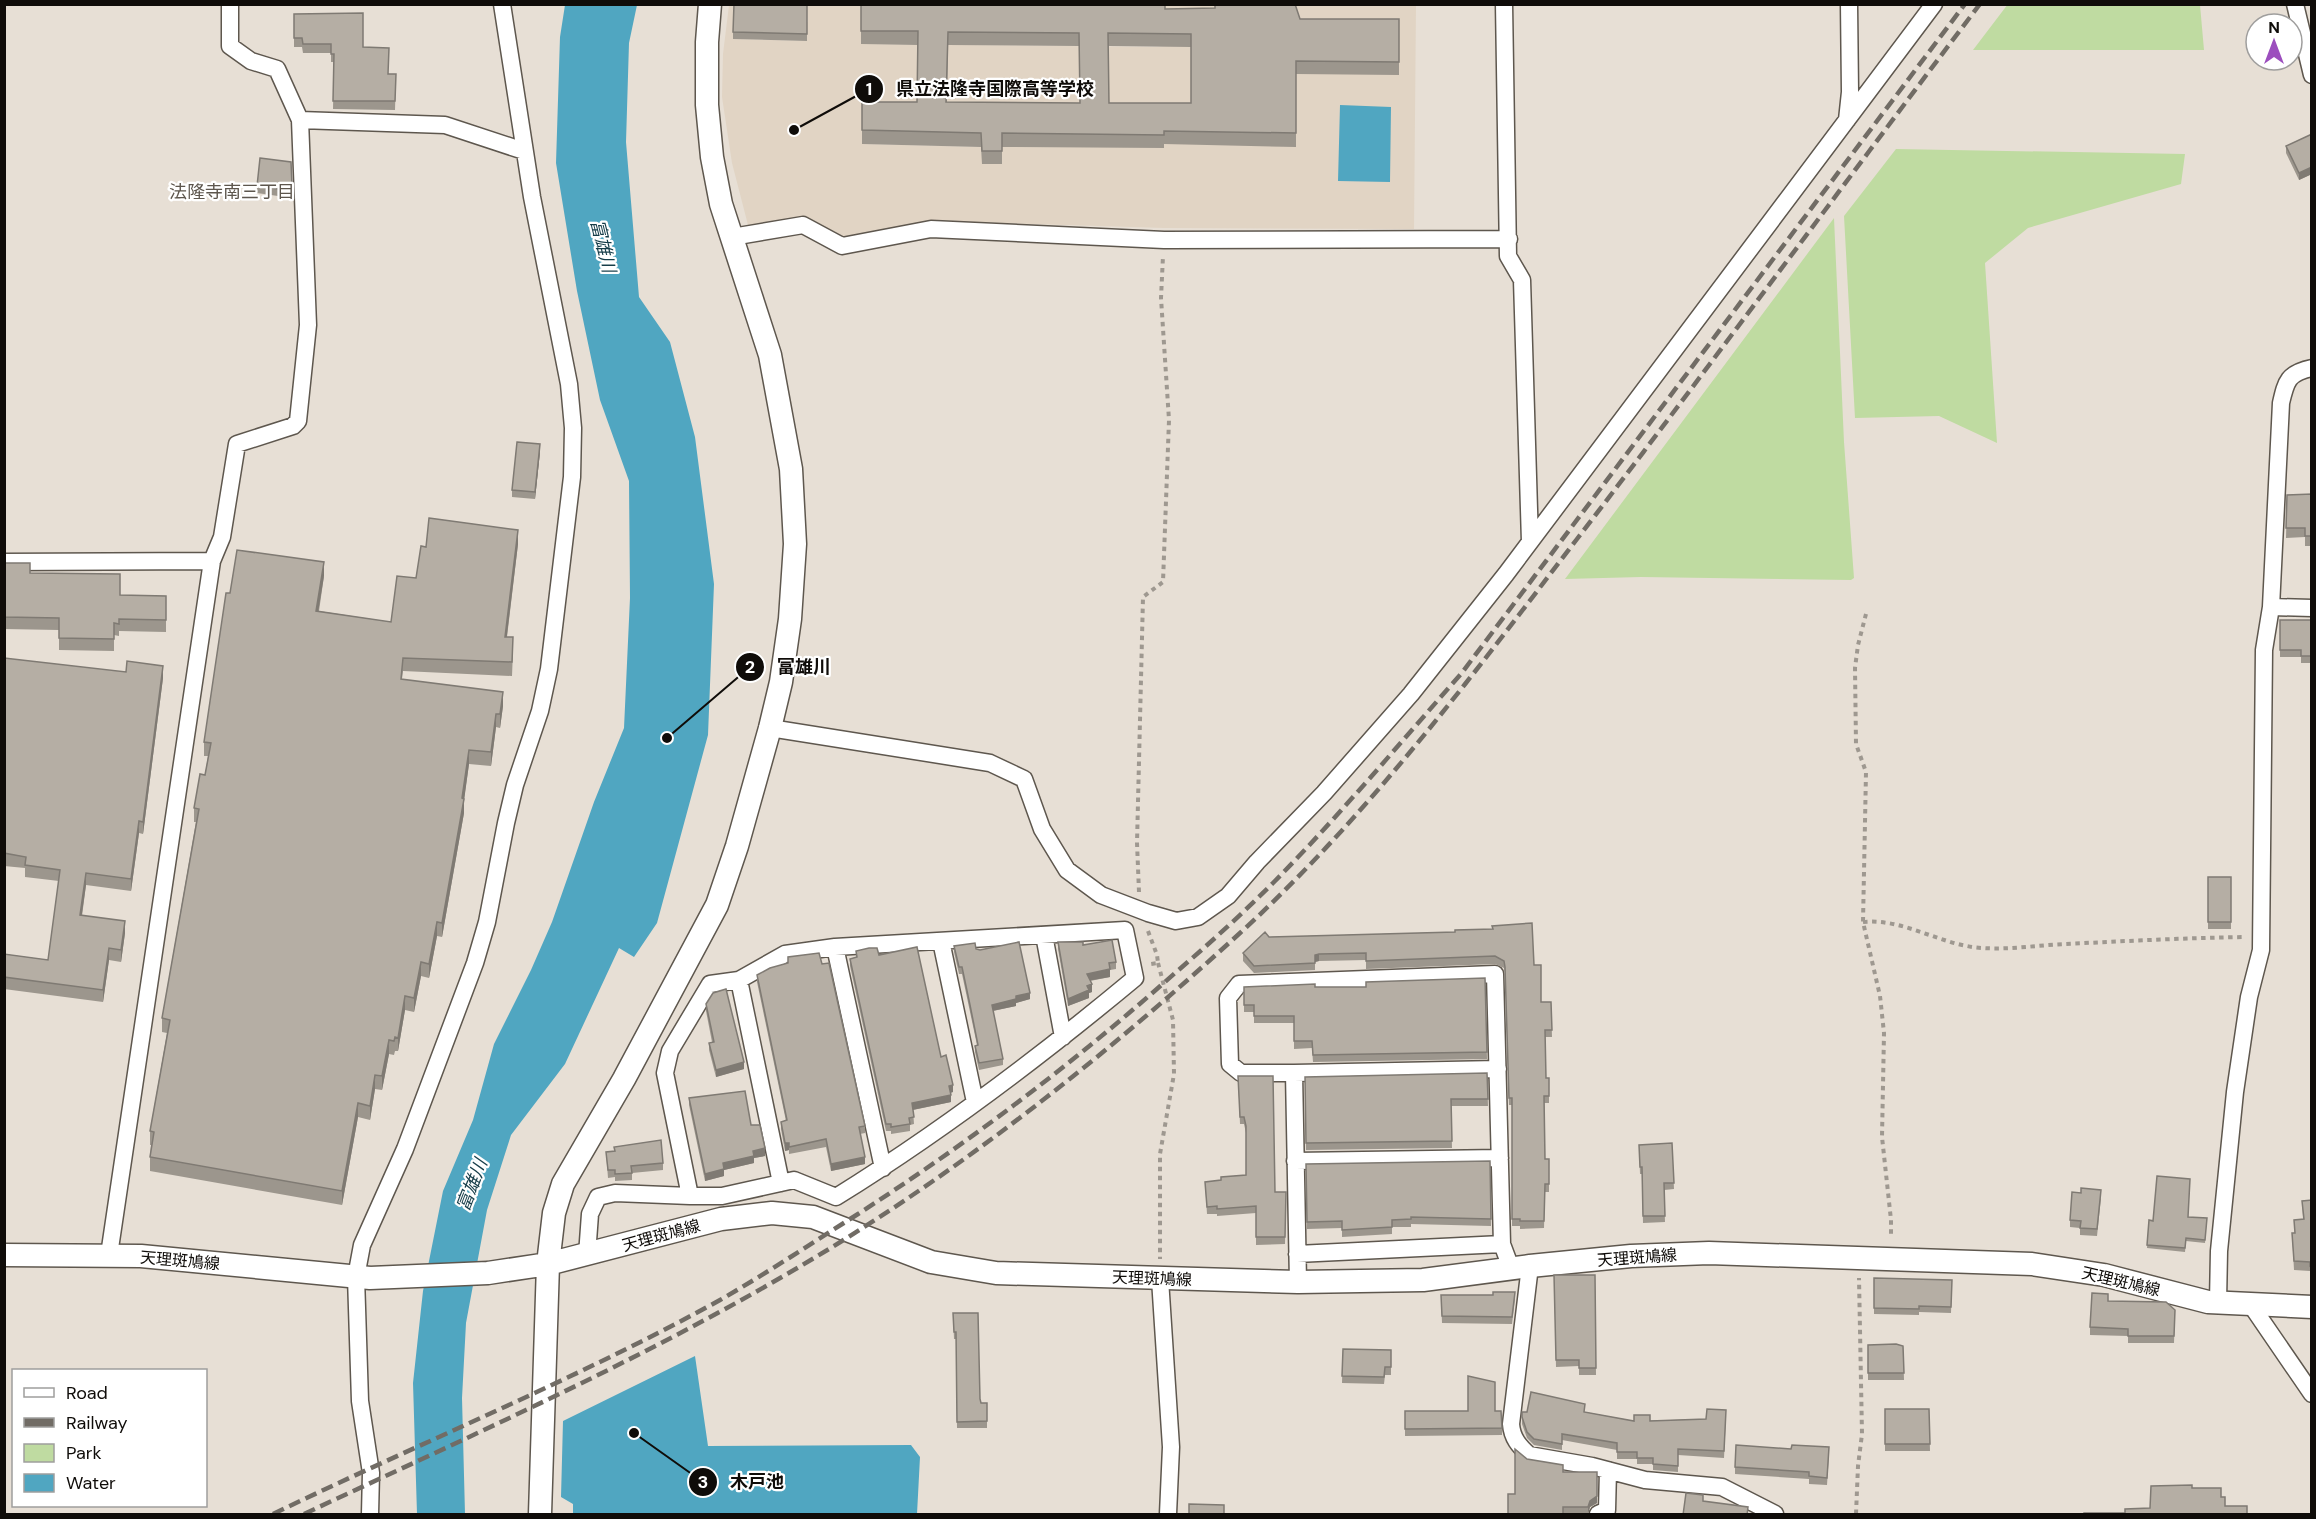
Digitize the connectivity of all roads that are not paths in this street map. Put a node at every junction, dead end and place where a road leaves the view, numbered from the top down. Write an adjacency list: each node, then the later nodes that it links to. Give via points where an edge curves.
1 (230, 4): 9 (street, via 230,46 251,61 277,69)
2 (502, 4): 11 (street)
3 (710, 4): 12 (main road, via 707,105 712,157)
4 (1504, 4): 13 (street)
5 (1849, 4): 10 (street)
6 (1934, 4): 10 (street)
7 (2295, 4): 8 (street)
8 (2312, 75)
9 (300, 120): 11 (street, via 445,125); 16 (street, via 308,325 298,421 237,444 222,537)
10 (1847, 121): 15 (street)
11 (524, 151): 41 (street, via 566,363 573,428 572,477 549,669 508,814 475,963 405,1149 362,1245)
12 (732, 237): 13 (street, via 803,225 842,246 931,230 1164,240); 20 (main road, via 770,355 791,469 795,544 790,619)
13 (1509, 239): 15 (street, via 1508,256 1522,280)
14 (2312, 368): 18 (street, via 2299,371 2286,381 2281,403)
15 (1530, 542): 20 (street, via 1412,694 1228,896 1198,917 1176,921 1101,895 1068,870 1042,829 1024,779 990,763)
16 (212, 561): 17 (street); 38 (street)
17 (4, 562)
18 (2271, 607): 19 (street); 44 (street, via 2264,650 2261,950 2248,997 2235,1092 2219,1251)
19 (2312, 608)
20 (770, 728): 39 (main road, via 717,905 563,1184 554,1213)
21 (1044, 935): 22 (street); 25 (street); 25 (street, via 1125,930 1135,978)
22 (940, 941): 23 (street); 28 (street)
23 (835, 947): 24 (street, via 785,954); 31 (street)
24 (739, 980): 32 (street); 33 (street, via 710,984 670,1051 665,1073)
25 (1063, 1037): 28 (street)
26 (1498, 1069): 27 (street); 27 (street, via 1496,974 1239,984 1228,998 1230,1064 1241,1073); 29 (street)
27 (1294, 1073): 30 (street)
28 (975, 1102): 31 (street)
29 (1500, 1158): 30 (street); 34 (street)
30 (1296, 1161): 35 (street)
31 (883, 1168): 32 (street, via 836,1197 794,1180)
32 (781, 1183): 33 (street, via 722,1196)
33 (690, 1196): 37 (street, via 615,1193 598,1197 590,1214)
34 (1502, 1244): 35 (street); 40 (street)
35 (1298, 1254): 43 (street)
36 (4, 1255): 38 (main road, 天理斑鳩線)
37 (587, 1255): 39 (main road, 天理斑鳩線); 42 (main road, 天理斑鳩線, via 721,1220 772,1213 813,1217 931,1262 967,1270)
38 (109, 1256): 41 (main road, 天理斑鳩線)
39 (548, 1264): 41 (main road, 天理斑鳩線, via 468,1274); 50 (main road)
40 (1521, 1267): 43 (main road, 天理斑鳩線, via 1423,1280); 44 (main road, 天理斑鳩線, via 1708,1253 2032,1264 2104,1275); 48 (street, via 1512,1435 1529,1455)
41 (363, 1277): 49 (street, via 360,1401 370,1473)
42 (1160, 1279): 43 (main road, 天理斑鳩線); 51 (street, via 1171,1447)
43 (1298, 1282)
44 (2218, 1302): 45 (main road, 天理斑鳩線)
45 (2251, 1305): 46 (main road, 天理斑鳩線); 47 (street)
46 (2312, 1307)
47 (2312, 1394)
48 (1608, 1470): 52 (street, via 1607,1510); 53 (street, via 1645,1480 1722,1487)
49 (370, 1515)
50 (540, 1515)
51 (1168, 1515)
52 (1598, 1515)
53 (1775, 1515)

